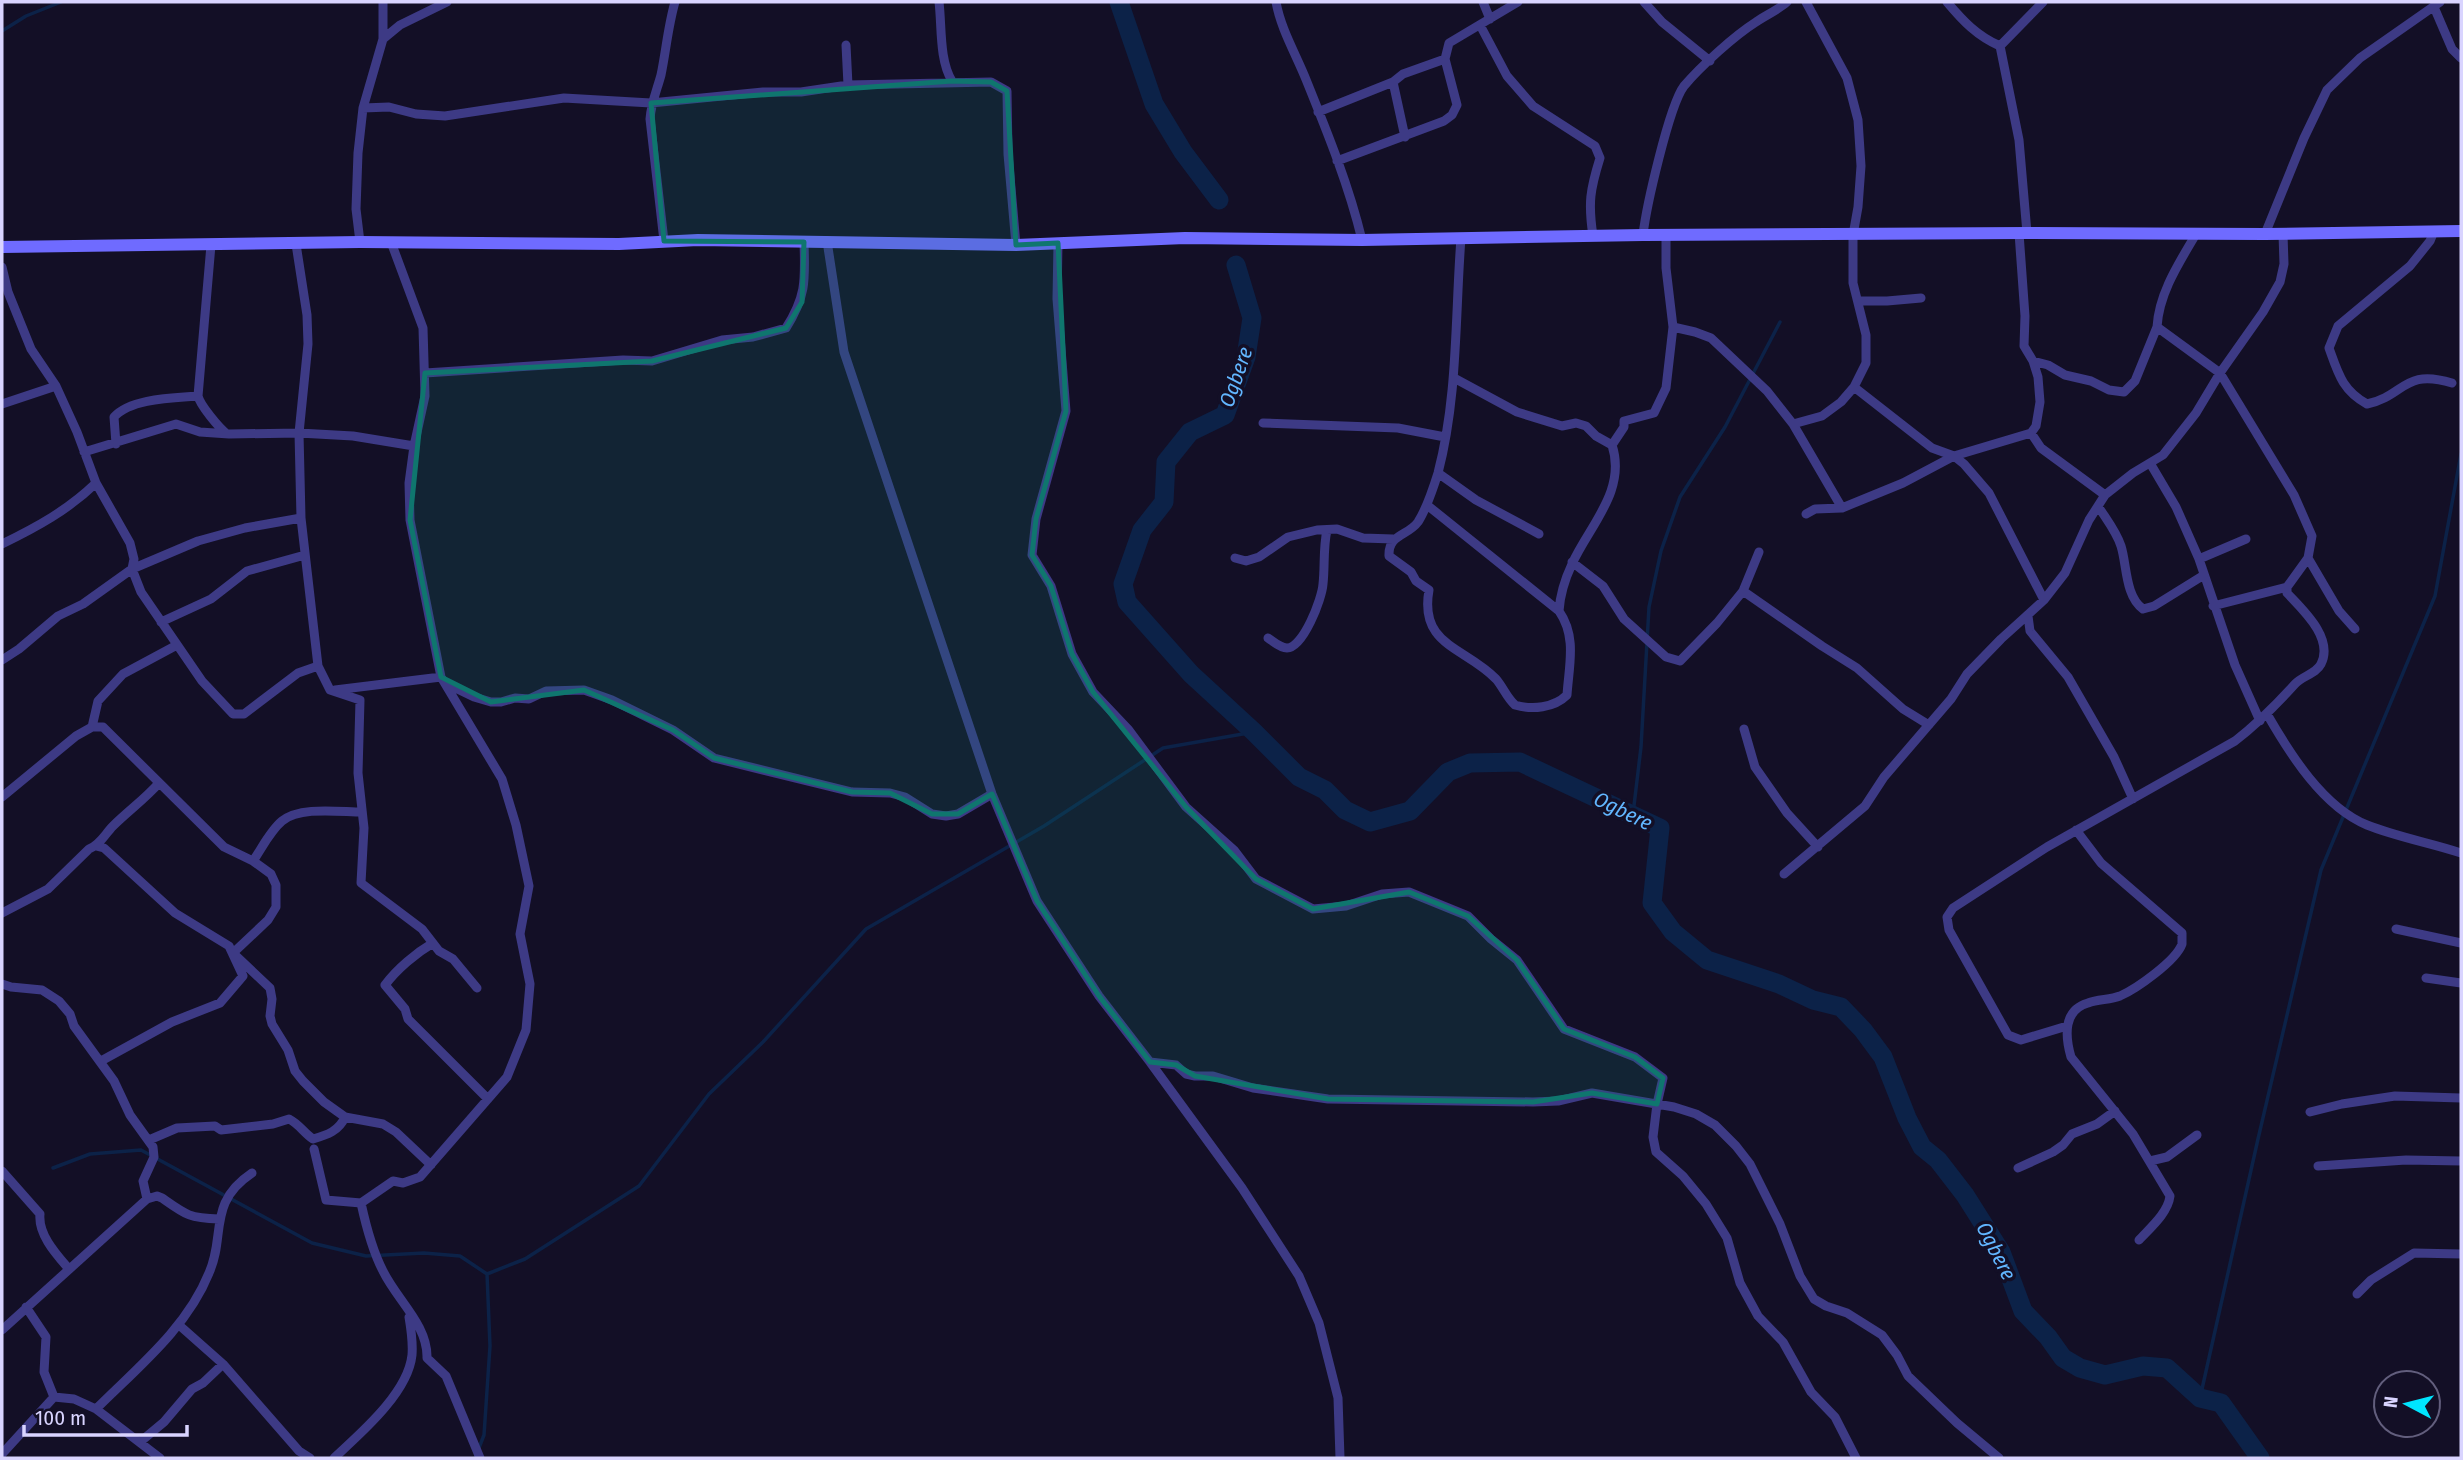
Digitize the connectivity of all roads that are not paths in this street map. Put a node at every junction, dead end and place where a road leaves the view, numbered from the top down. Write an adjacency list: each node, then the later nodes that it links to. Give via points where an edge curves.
1 (383, 2): 16 (street)
2 (447, 2): 16 (street, via 400,25)
3 (675, 2): 25 (street)
4 (939, 2): 22 (street)
5 (1276, 2): 27 (street)
6 (1483, 2): 14 (street)
7 (1518, 2): 14 (street)
8 (1644, 2): 21 (street)
9 (1787, 2): 21 (street, via 1754,22)
10 (1806, 2): 38 (street, via 1847,78 1858,120 1861,166)
11 (1947, 2): 18 (street, via 1983,38)
12 (2043, 2): 18 (street)
13 (2437, 4): 19 (street, via 2452,49); 34 (street, via 2360,58 2327,90)
14 (1490, 19): 15 (street)
15 (1480, 25): 20 (street, via 1449,43); 39 (street, via 1507,76 1533,106 1599,153 1590,192)
16 (383, 39): 26 (street)
17 (846, 44): 24 (street)
18 (2000, 46): 32 (street, via 2019,140)
19 (2461, 58)
20 (1445, 60): 23 (street); 28 (street, via 1456,93 1452,115)
21 (1710, 61): 36 (street, via 1678,97)
22 (952, 81): 24 (street); 50 (street, via 991,82 1007,91)
23 (1393, 82): 27 (street); 28 (street)
24 (848, 85): 25 (street)
25 (652, 103): 26 (street, via 564,98 446,116); 42 (street, via 653,157)
26 (363, 108): 44 (street, via 356,209)
27 (1318, 112): 29 (street)
28 (1405, 137): 29 (street)
29 (1337, 161): 41 (street, via 1351,193)
30 (2434, 231): 31 (main road); 35 (main road); 61 (street, via 2410,266 2338,327 2329,348 2342,384 2367,404 2420,378)
31 (2461, 231)
32 (2023, 233): 33 (main road); 38 (main road); 57 (street, via 2024,346)
33 (2196, 234): 34 (main road); 56 (street, via 2171,278)
34 (2265, 234): 35 (main road)
35 (2283, 234): 59 (street, via 2280,282)
36 (1643, 235): 37 (main road); 39 (main road)
37 (1666, 235): 38 (main road); 55 (street, via 1665,268)
38 (1853, 235): 54 (street, via 1853,283)
39 (1593, 236): 40 (main road)
40 (1461, 238): 41 (main road); 60 (street)
41 (1362, 240): 47 (main road, via 1185,238)
42 (664, 241): 45 (main road); 46 (main road)
43 (827, 241): 46 (main road); 50 (main road); 118 (street, via 844,352)
44 (360, 242): 45 (main road); 48 (main road)
45 (391, 242): 58 (street, via 423,328)
46 (804, 242): 58 (street, via 802,302 786,328 652,360)
47 (1058, 243): 50 (main road); 142 (street, via 1057,299 1066,411 1036,519 1032,555 1051,586 1072,654 1093,692 1128,729 1186,807 1234,850 1255,879 1313,909 1409,892 1468,916 1517,960 1564,1029 1635,1057 1663,1078)
48 (296, 244): 49 (main road); 68 (street, via 308,344)
49 (211, 245): 51 (main road); 64 (street)
50 (1016, 245)
51 (2, 247)
52 (2, 267): 62 (street, via 31,349)
53 (1921, 298): 54 (street)
54 (1858, 301): 63 (street, via 1866,335 1866,363)
55 (1673, 327): 67 (street, via 1710,338 1767,391); 74 (street, via 1661,403 1650,416 1624,421)
56 (2157, 327): 57 (street, via 2135,381 2124,392); 59 (street)
57 (2033, 361): 69 (street, via 2040,402)
58 (425, 373): 73 (street)
59 (2220, 373): 77 (street, via 2196,413 2163,455); 94 (street, via 2294,495 2312,536)
60 (1454, 378): 71 (street); 74 (street, via 1517,412 1562,426 1586,426)
61 (2452, 383)
62 (55, 386): 65 (street); 75 (street)
63 (1854, 387): 67 (street, via 1822,416); 76 (street, via 1932,448)
64 (198, 396): 70 (street); 72 (street, via 150,400 120,411 114,417)
65 (2, 404)
66 (1263, 423): 71 (street, via 1398,428)
67 (1793, 424): 83 (street)
68 (299, 433): 70 (street); 73 (street); 85 (street)
69 (2031, 433): 76 (street); 80 (street, via 2041,448)
70 (229, 435): 72 (street, via 176,424)
71 (1446, 437): 78 (street)
72 (116, 444): 75 (street)
73 (414, 446): 111 (street, via 410,520)
74 (1612, 446): 96 (street, via 1616,472 1612,490)
75 (84, 452): 79 (street)
76 (1954, 456): 83 (street); 101 (street, via 1989,494)
77 (2150, 463): 80 (street); 95 (street)
78 (1438, 473): 81 (street); 87 (street)
79 (96, 483): 90 (street, via 73,505); 97 (street, via 130,543)
80 (2105, 495): 82 (street)
81 (1427, 505): 88 (street, via 1416,524); 103 (street)
82 (2098, 506): 98 (street, via 2121,546 2126,576 2143,609); 101 (street, via 2065,573)
83 (1842, 508): 84 (street)
84 (1806, 514)
85 (301, 518): 92 (street); 97 (street, via 198,541)
86 (1327, 530): 88 (street); 93 (street, via 1288,537 1246,561); 107 (street, via 1323,586 1314,614 1291,648)
87 (1539, 534)
88 (1393, 539): 103 (street, via 1389,556 1429,590 1428,620 1437,635 1496,679 1515,705 1535,709 1567,695 1573,646)
89 (2246, 539): 95 (street)
90 (2, 544)
91 (1759, 552): 100 (street)
92 (305, 555): 105 (street, via 247,571 211,600); 110 (street)
93 (1235, 558)
94 (2308, 558): 99 (street); 106 (street)
95 (2199, 559): 98 (street)
96 (1572, 562): 100 (street, via 1603,586 1624,619 1666,657 1680,661); 103 (street)
97 (132, 569): 105 (street); 109 (street)
98 (2204, 575): 102 (street)
99 (2287, 587): 102 (street); 113 (street, via 2287,593 2316,624 2323,652 2320,664)
100 (1743, 591): 114 (street, via 1857,668 1903,709)
101 (2044, 600): 104 (street)
102 (2213, 606): 113 (street, via 2235,665)
103 (1559, 611)
104 (2028, 616): 114 (street, via 1967,674); 120 (street, via 2030,631 2068,677)
105 (162, 622): 108 (street)
106 (2355, 629)
107 (1268, 638)
108 (177, 645): 110 (street, via 233,714 244,713 298,673); 115 (street, via 122,674 98,701)
109 (2, 660)
110 (318, 666): 112 (street)
111 (441, 677): 112 (street); 118 (street, via 458,690 491,702 530,699 546,691 584,690 673,730 714,758 852,792 890,793 932,814 958,814); 141 (street, via 502,779 529,886 520,934 530,984 526,1030 507,1077)
112 (330, 690): 121 (street, via 360,700)
113 (2264, 717): 120 (street, via 2235,741); 125 (street, via 2328,800 2366,825)
114 (1929, 725): 124 (street, via 1865,806)
115 (92, 727): 117 (street, via 103,727); 119 (street)
116 (1744, 729): 124 (street, via 1755,768)
117 (159, 783): 123 (street); 126 (street, via 224,847)
118 (992, 794): 139 (street, via 1037,901 1098,996)
119 (2, 797)
120 (2133, 799): 122 (street)
121 (362, 812): 126 (street, via 312,811 283,820); 130 (street, via 361,883 422,929)
122 (2076, 830): 137 (street, via 2101,863 2182,933 2182,943 2171,959 2120,996 2076,1008); 137 (street, via 1953,908 1947,917 1949,930 2008,1035 2021,1040)
123 (96, 846): 128 (street, via 48,889); 132 (street, via 104,848 175,913 209,932)
124 (1818, 847): 127 (street)
125 (2461, 853)
126 (253, 861): 132 (street, via 271,874 276,907)
127 (1784, 874)
128 (2, 913)
129 (2396, 929): 131 (street)
130 (433, 943): 136 (street); 141 (street, via 385,985 408,1019)
131 (2461, 943)
132 (233, 953): 138 (street, via 243,976 220,1003 172,1022); 145 (street, via 270,988 270,1016 295,1070)
133 (2426, 978): 134 (street)
134 (2461, 983)
135 (2, 984): 138 (street, via 42,990 59,1001)
136 (477, 988)
137 (2067, 1026): 143 (street, via 2071,1057)
138 (101, 1061): 147 (street)
139 (1150, 1062): 142 (street, via 1176,1065 1195,1076 1328,1099 1533,1102 1592,1093); 176 (street, via 1242,1188 1299,1276 1319,1323 1338,1398)
140 (2461, 1098): 144 (street, via 2395,1096)
141 (488, 1099): 151 (street)
142 (1657, 1104): 177 (street, via 1656,1152 1706,1204 1727,1238 1740,1283 1758,1316 1783,1342 1811,1392 1835,1417); 178 (street, via 1696,1114 1736,1146 1750,1164 1814,1298 1882,1335 1908,1376)
143 (2115, 1111): 149 (street); 153 (street, via 2072,1134 2053,1152)
144 (2310, 1112)
145 (345, 1117): 147 (street, via 334,1132 313,1139 289,1119 221,1130 215,1126 177,1128); 151 (street, via 383,1124)
146 (2197, 1135): 149 (street, via 2167,1157)
147 (149, 1140): 156 (street, via 154,1157 143,1181)
148 (314, 1149): 157 (street, via 326,1200)
149 (2150, 1161): 159 (street, via 2170,1196)
150 (2461, 1161): 152 (street)
151 (431, 1165): 157 (street, via 415,1181 393,1181)
152 (2318, 1166)
153 (2018, 1168)
154 (2, 1171): 161 (street, via 40,1214 43,1235)
155 (252, 1173): 158 (street, via 233,1190)
156 (147, 1199): 158 (street, via 162,1198 195,1219); 161 (street)
157 (362, 1203): 164 (street, via 383,1271)
158 (219, 1219): 165 (street, via 211,1271)
159 (2139, 1240)
160 (2461, 1254): 162 (street, via 2414,1253)
161 (68, 1268): 163 (street)
162 (2357, 1294)
163 (26, 1307): 166 (street); 168 (street, via 46,1337 44,1372)
164 (408, 1311): 174 (street, via 412,1356 406,1375 392,1398); 175 (street, via 425,1338 427,1358 446,1376)
165 (179, 1325): 167 (street); 169 (street)
166 (2, 1330)
167 (223, 1364): 170 (street); 173 (street)
168 (54, 1397): 169 (street, via 74,1399); 171 (street)
169 (96, 1409): 170 (street)
170 (140, 1442): 172 (street)
171 (2, 1454)
172 (160, 1458)
173 (310, 1458)
174 (334, 1458)
175 (480, 1458)
176 (1340, 1458)
177 (1856, 1458)
178 (1999, 1458)

